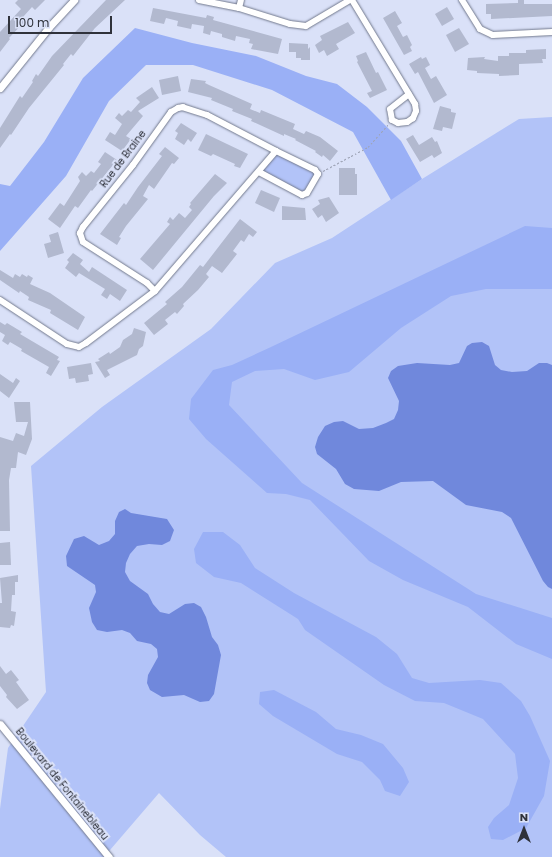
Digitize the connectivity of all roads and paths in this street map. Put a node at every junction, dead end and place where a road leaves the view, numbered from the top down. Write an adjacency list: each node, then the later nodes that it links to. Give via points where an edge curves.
1 (74, 0): 9 (street)
2 (199, 0): 6 (street)
3 (241, 0): 7 (street)
4 (351, 0): 7 (street, via 306,26 290,24); 10 (street)
5 (462, 0): 8 (street, via 480,29 493,35)
6 (217, 2): 7 (street)
7 (238, 8)
8 (552, 32)
9 (0, 88)
10 (409, 94): 11 (street, via 390,109); 11 (street, via 415,104 413,118 398,123)
11 (392, 120): 14 (path, via 368,147)
12 (276, 151): 13 (street); 14 (street, Rue de Braine, via 315,170); 15 (street, Rue de Braine, via 196,111 183,107 171,112 80,233 83,242)
13 (259, 172): 14 (street, via 302,195 307,193); 15 (street)
14 (318, 174)
15 (155, 291): 16 (street, via 79,347 68,344)
16 (0, 300)
17 (0, 724): 18 (street, Boulevard de Fontainebleau)
18 (109, 857)

